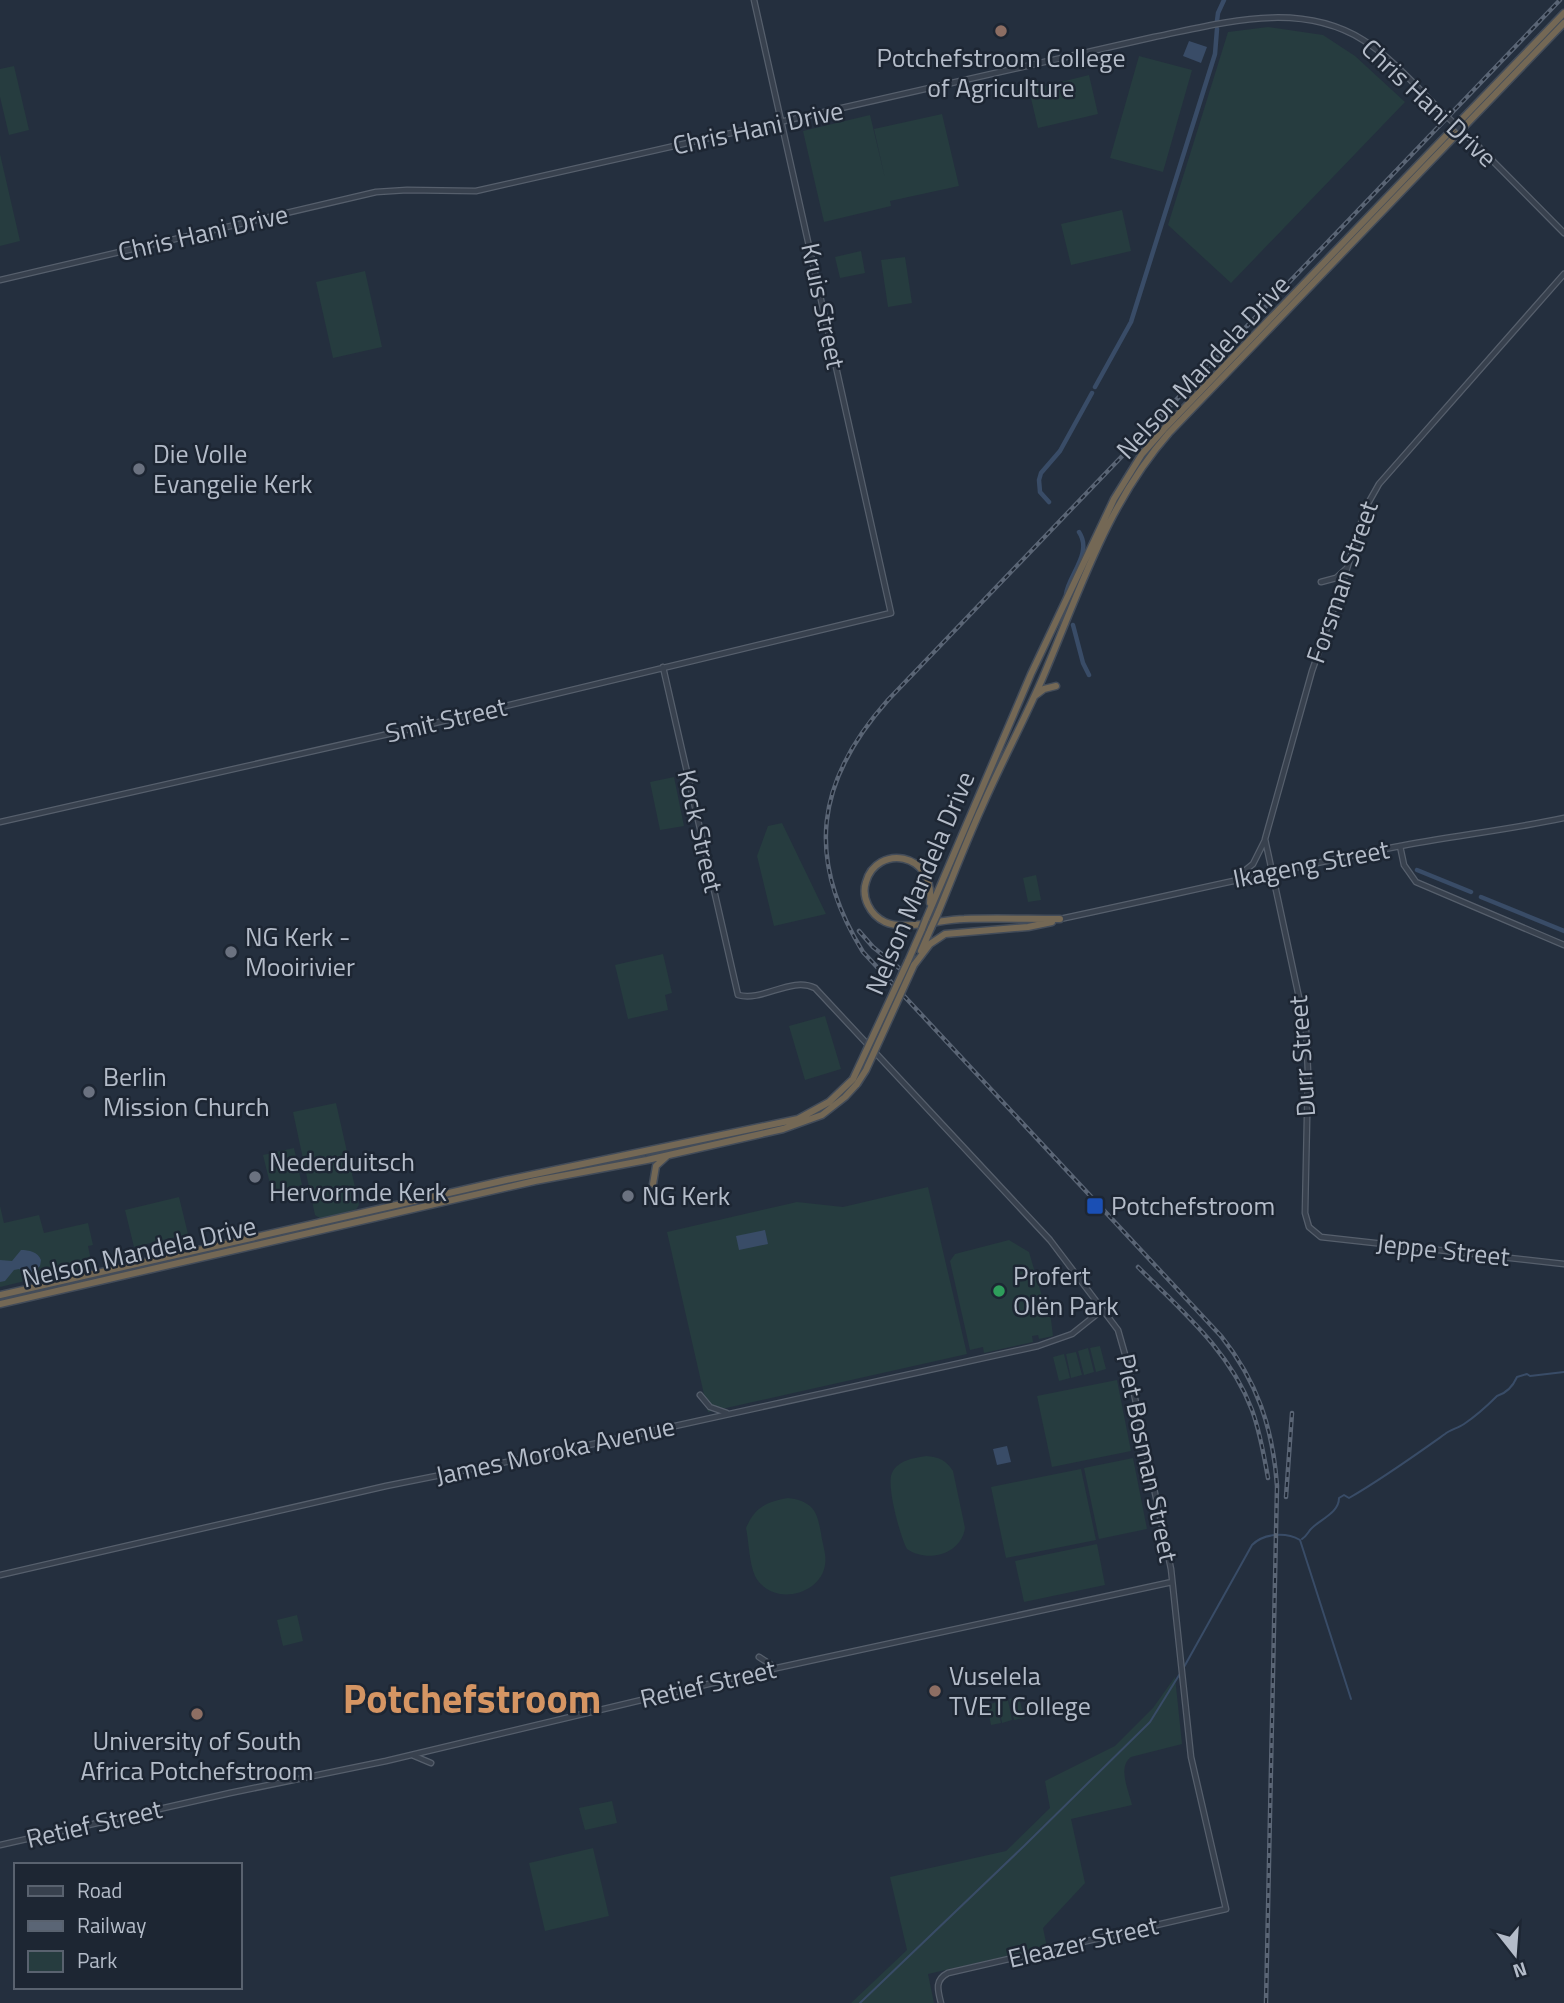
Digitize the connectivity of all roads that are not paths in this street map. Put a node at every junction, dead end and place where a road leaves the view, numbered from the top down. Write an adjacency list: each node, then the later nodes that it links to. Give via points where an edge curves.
1 (754, 0): 4 (street, Kruis Street)
2 (1564, 13): 20 (highway, Nelson Mandela Drive, via 1142,454 1114,499 1031,674)
3 (1564, 23): 13 (highway, Nelson Mandela Drive, via 1149,456 1130,483 1094,556)
4 (782, 122): 5 (street, Chris Hani Drive, bridge, via 1228,21 1272,15 1304,17 1350,32 1383,55); 7 (street, Chris Hani Drive, via 476,191 376,192); 10 (street, Kruis Street)
5 (1564, 233)
6 (1564, 274): 8 (street, Forsman Street, via 1373,491)
7 (0, 280)
8 (1348, 565): 9 (street, via 1339,575); 16 (street, Forsman Street, via 1312,671)
9 (1321, 582)
10 (891, 612): 11 (street, Smit Street)
11 (663, 667): 15 (street, Smit Street); 24 (street, Kock Street)
12 (1056, 685): 13 (highway)
13 (1034, 696): 23 (highway, Nelson Mandela Drive, bridge, via 937,915)
14 (1564, 818): 17 (street, Ikageng Street)
15 (0, 822)
16 (1265, 839): 18 (street, Forsman Street); 19 (street, via 1249,869)
17 (1400, 846): 18 (street, Ikageng Street); 22 (street, via 1404,864 1416,882)
18 (1272, 871): 19 (street, Ikageng Street); 28 (street, Durr Street, via 1306,1030 1306,1221)
19 (1234, 879): 21 (street, Ikageng Street)
20 (927, 917): 21 (highway, via 931,886 917,865 890,859 872,870 865,884 866,898 875,915 891,924); 23 (highway, Nelson Mandela Drive, bridge)
21 (1060, 919): 23 (highway, via 1028,927 945,934)
22 (1564, 945)
23 (911, 963): 25 (highway, Nelson Mandela Drive, bridge)
24 (738, 995): 32 (street, Piet Bosman Street, via 803,984 821,992 1050,1240)
25 (855, 1082): 26 (highway, Nelson Mandela Drive, via 835,1105 805,1122); 30 (highway, Nelson Mandela Drive, via 798,1119 506,1180)
26 (668, 1155): 27 (highway, via 656,1166); 31 (highway, Nelson Mandela Drive, via 535,1181)
27 (653, 1184)
28 (1321, 1237): 29 (street, Jeppe Street)
29 (1564, 1264)
30 (0, 1296)
31 (0, 1304)
32 (1102, 1310): 34 (street, James Moroka Avenue, via 1073,1334 1052,1342); 36 (street, Piet Bosman Street, via 1118,1330 1125,1350)
33 (700, 1395): 34 (street, via 710,1408)
34 (730, 1414): 35 (street, James Moroka Avenue, via 386,1486)
35 (0, 1575)
36 (1172, 1582): 38 (street, Retief Street); 42 (street, Piet Bosman Street, via 1191,1757)
37 (760, 1657): 38 (street)
38 (776, 1668): 39 (street, Retief Street)
39 (412, 1755): 40 (street); 41 (street, Retief Street)
40 (431, 1763)
41 (0, 1845)
42 (1226, 1909): 43 (street, Eleazer Street, via 957,1971 940,1978)
43 (941, 2003)

